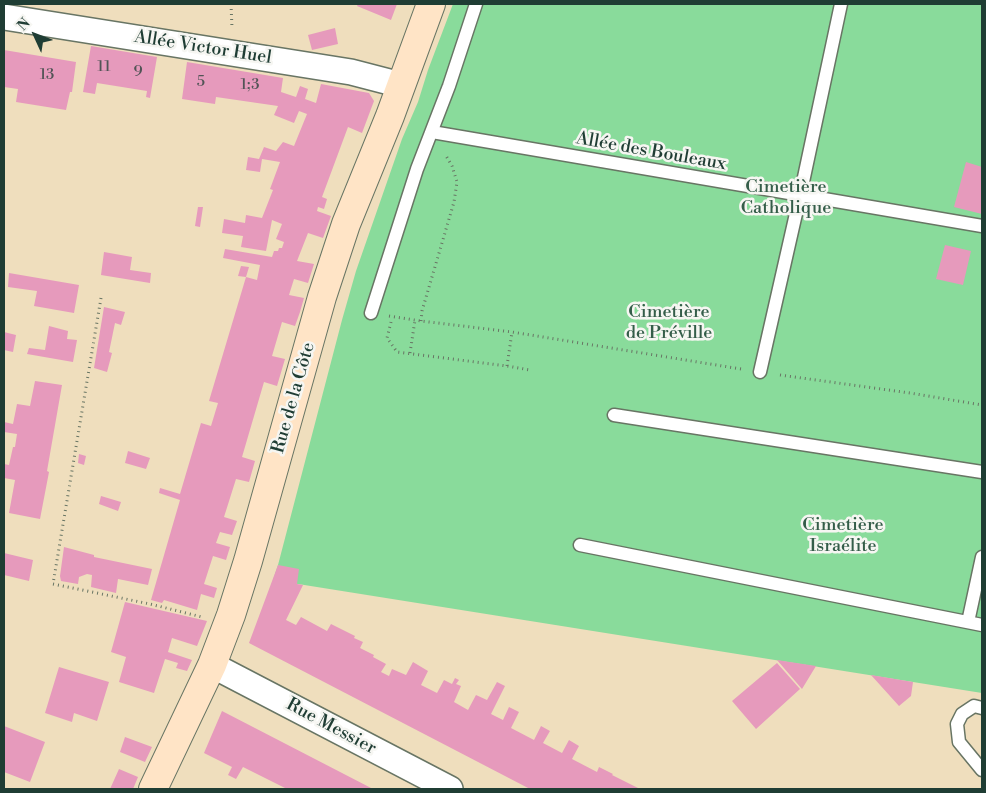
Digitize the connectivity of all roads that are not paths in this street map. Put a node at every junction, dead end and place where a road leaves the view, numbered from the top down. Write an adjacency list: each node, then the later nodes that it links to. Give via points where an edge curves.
1 (431, 4): 5 (street, Rue de la Côte)
2 (476, 4): 6 (lane)
3 (841, 4): 7 (lane)
4 (4, 17): 5 (street, Allée Victor Huel, via 351,72)
5 (401, 85): 17 (street, Rue de la Côte, via 346,224 322,296 248,561)
6 (432, 132): 7 (lane, Allée des Bouleaux); 9 (lane)
7 (800, 196): 8 (lane, Allée des Bouleaux); 10 (lane)
8 (982, 226)
9 (371, 313)
10 (760, 372)
11 (614, 415): 12 (lane)
12 (982, 472)
13 (580, 545): 15 (lane)
14 (982, 557): 15 (lane)
15 (968, 622): 16 (lane)
16 (982, 625)
17 (212, 665): 20 (street, Rue de la Côte); 21 (street, Rue Messier)
18 (982, 708): 19 (lane, via 974,706 962,714 957,724 959,742)
19 (982, 770)
20 (153, 789)
21 (450, 789)

